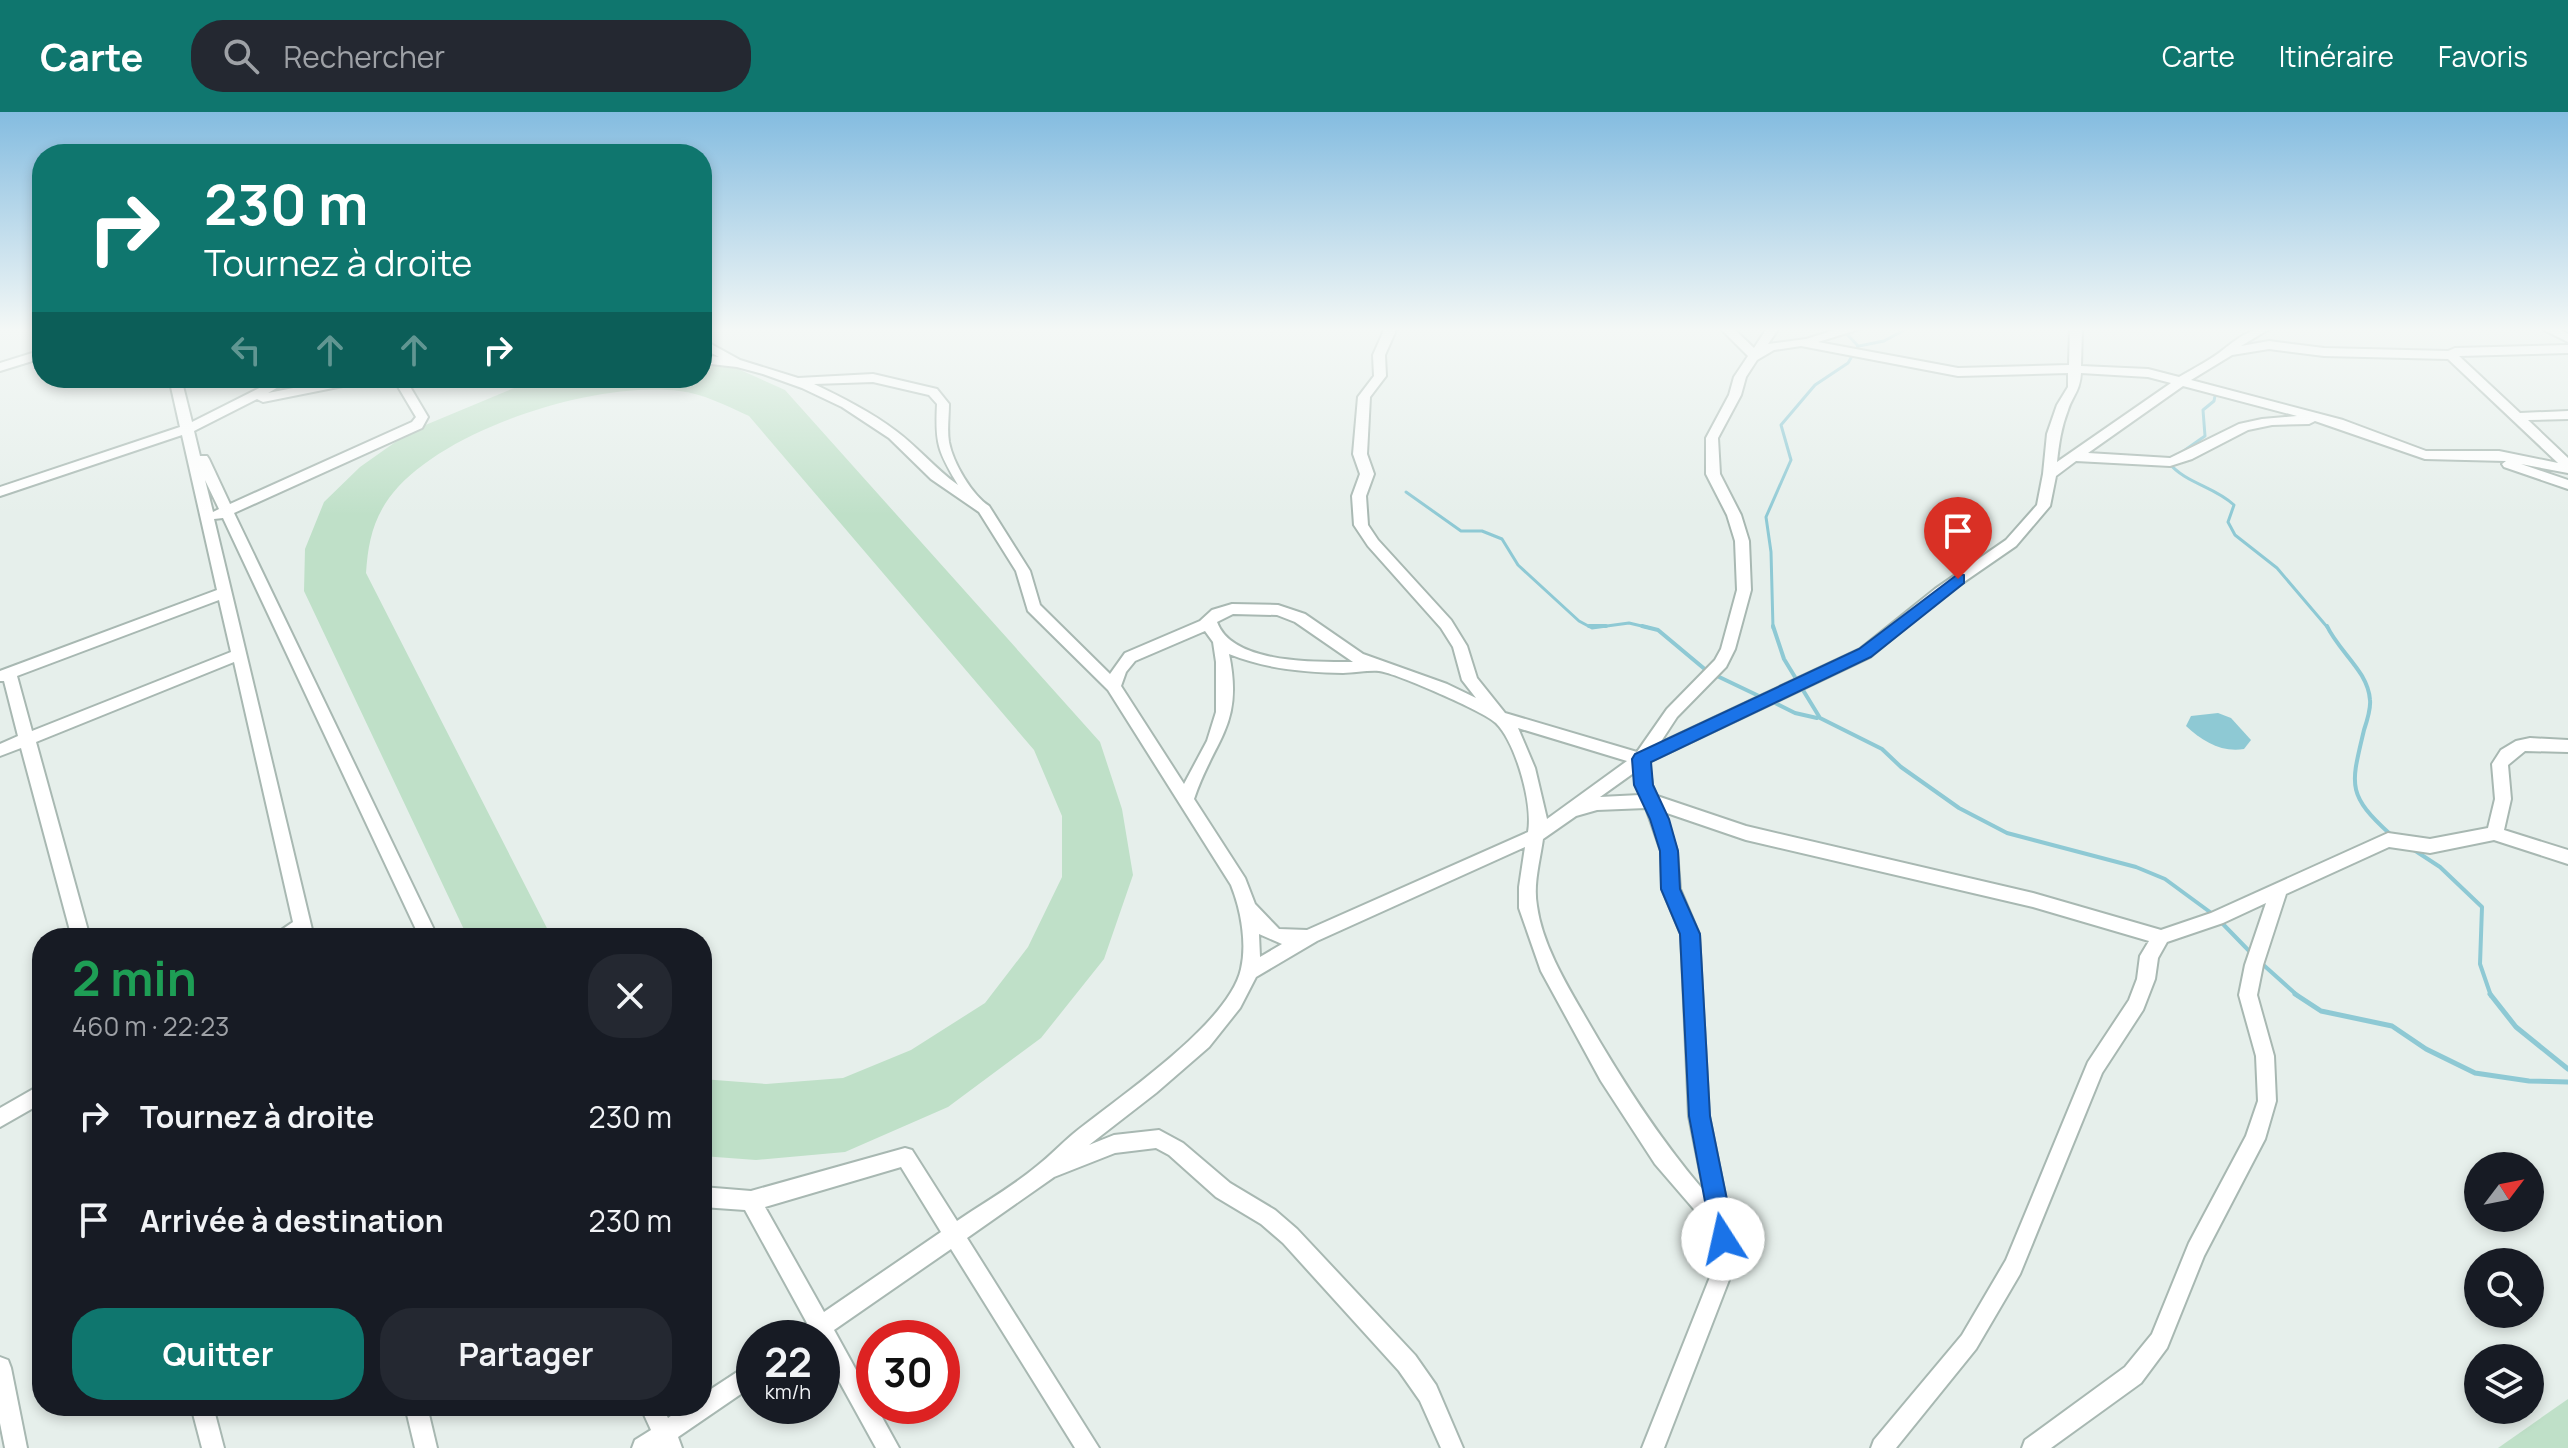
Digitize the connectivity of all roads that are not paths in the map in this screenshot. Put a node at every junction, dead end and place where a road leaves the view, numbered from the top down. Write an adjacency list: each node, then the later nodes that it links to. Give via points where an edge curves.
1 (178, 390): 17 (street)
2 (262, 390): 13 (street)
3 (305, 390): 13 (street)
4 (406, 390): 25 (street, via 422,417 417,425)
5 (816, 390): 24 (street, via 884,428 936,476)
6 (926, 390): 24 (street, via 943,404 946,454)
7 (1369, 390): 34 (street, via 1364,397 1360,454 1367,474 1359,496 1361,525 1446,624 1460,646 1470,680)
8 (1736, 390): 38 (street, via 1712,438 1713,474 1742,541 1744,590 1734,629 1721,663 1672,713)
9 (2072, 390): 21 (street, via 2053,434)
10 (2169, 390): 19 (street)
11 (2221, 390): 16 (street)
12 (2489, 390): 15 (street)
13 (219, 411): 17 (street)
14 (2568, 415): 15 (street)
15 (2518, 417): 20 (street)
16 (2339, 423): 18 (street, via 2425,455); 19 (street, via 2305,420 2239,428 2173,462 2150,464 2103,455)
17 (188, 429): 23 (street); 25 (street); 26 (street)
18 (2487, 455): 20 (street); 22 (street)
19 (2074, 459): 21 (street)
20 (2568, 467)
21 (2050, 474): 38 (street, via 2043,506 2011,543 1865,653)
22 (2568, 485)
23 (0, 492)
24 (974, 500): 33 (street, via 1023,571 1033,607)
25 (226, 509): 26 (street); 49 (street)
26 (209, 521): 27 (street)
27 (225, 592): 30 (street); 32 (street)
28 (1209, 620): 29 (street); 31 (street, via 1232,609 1278,610); 33 (street, via 1130,657)
29 (1219, 644): 31 (street, via 1290,664); 40 (street, via 1222,721)
30 (240, 654): 35 (street); 48 (street)
31 (1378, 667): 34 (street, via 1442,688)
32 (5, 675): 35 (street)
33 (1113, 686): 40 (street)
34 (1502, 718): 38 (street); 43 (street, via 1536,795)
35 (27, 739): 37 (street); 47 (street)
36 (2568, 746): 42 (street, via 2540,742 2506,753 2500,764 2504,785)
37 (0, 750)
38 (1641, 759): 39 (street); 41 (street)
39 (1652, 801): 41 (street, via 1597,804); 51 (street, via 1746,833 2033,900); 59 (street, via 1669,851 1671,889 1690,934 1699,1116)
40 (1185, 802): 46 (street)
41 (1568, 812): 43 (street)
42 (2494, 833): 44 (street); 45 (street, via 2430,846 2388,840)
43 (1537, 835): 50 (street); 59 (street, via 1528,908 1550,971 1608,1075 1662,1157 1712,1215)
44 (2568, 857)
45 (2280, 888): 51 (street); 80 (street, via 2248,995 2265,1056 2267,1101 2255,1139 2196,1250 2160,1341 2133,1375)
46 (1248, 905): 50 (street, via 1263,930 1278,938); 52 (street)
47 (78, 928)
48 (303, 928)
49 (424, 928)
50 (1311, 936): 52 (street)
51 (2161, 937): 79 (street, via 2149,956 2137,1004 2095,1068 2013,1267 1969,1342)
52 (1250, 972): 55 (street, via 1202,1041)
53 (32, 1099): 54 (street)
54 (0, 1118)
55 (1043, 1174): 58 (street); 77 (street, via 1114,1144 1151,1138 1176,1149 1223,1190 1290,1236 1362,1313 1428,1393)
56 (712, 1198): 57 (street)
57 (751, 1201): 58 (street, via 905,1157); 60 (street)
58 (954, 1235): 61 (street); 76 (street)
59 (1723, 1239): 78 (street, via 1724,1267)
60 (807, 1320)
61 (830, 1320)
62 (0, 1368): 71 (street)
63 (840, 1374): 75 (street)
64 (736, 1386): 65 (street)
65 (712, 1406)
66 (205, 1416): 72 (street)
67 (418, 1416): 73 (street)
68 (656, 1416): 70 (street)
69 (699, 1416): 70 (street)
70 (668, 1441): 74 (street)
71 (16, 1448)
72 (213, 1448)
73 (426, 1448)
74 (643, 1448)
75 (888, 1448)
76 (1088, 1448)
77 (1452, 1448)
78 (1653, 1448)
79 (1882, 1448)
80 (2033, 1448)

